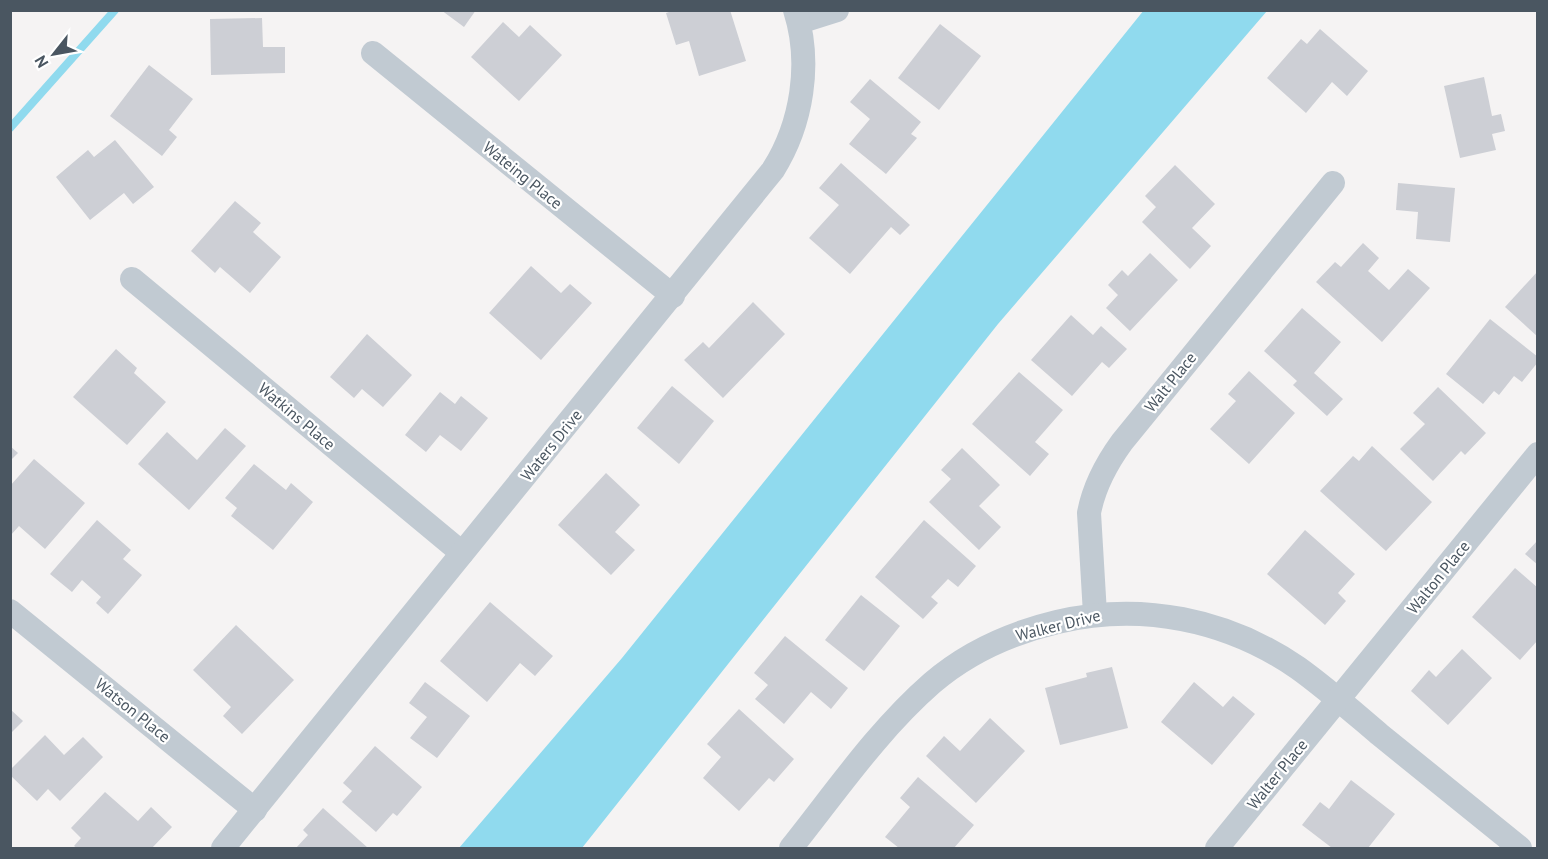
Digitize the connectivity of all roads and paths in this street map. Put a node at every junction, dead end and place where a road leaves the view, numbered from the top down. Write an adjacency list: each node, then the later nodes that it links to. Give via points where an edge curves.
1 (837, 10): 2 (street)
2 (797, 16): 6 (street, Waters Drive, via 802,80 789,141 762,186)
3 (373, 53): 6 (street, Wateing Place)
4 (1333, 183): 10 (street, Walt Place, via 1104,468 1089,513)
5 (132, 279): 8 (street, Watkins Place)
6 (673, 296): 8 (street, Waters Drive)
7 (1538, 454): 11 (street, Walton Place)
8 (462, 553): 12 (street, Waters Drive)
9 (10, 611): 12 (street, Watson Place)
10 (1095, 614): 11 (street, Walker Drive, via 1166,615 1217,627 1272,652); 14 (street, Walker Drive, via 1006,638 968,657 933,682 887,730)
11 (1338, 700): 15 (street, Walter Place); 16 (street, Walker Drive)
12 (255, 810): 13 (street, Waters Drive)
13 (223, 849)
14 (790, 849)
15 (1217, 849)
16 (1520, 849)

